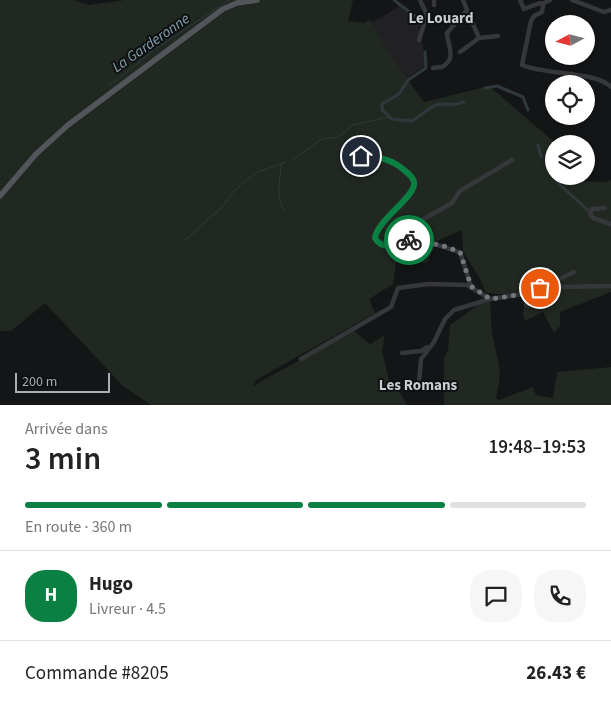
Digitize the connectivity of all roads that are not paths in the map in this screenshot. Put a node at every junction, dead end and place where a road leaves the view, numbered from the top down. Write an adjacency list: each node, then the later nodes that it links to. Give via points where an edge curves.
1 (257, 0): 18 (main road, via 230,5 210,17 111,91 52,139)
2 (420, 0): 12 (street, via 427,15)
3 (463, 0): 8 (street)
4 (520, 0): 7 (street, via 524,9)
5 (550, 0): 7 (street)
6 (572, 0): 9 (street, via 604,12)
7 (542, 4): 15 (street, via 542,12 531,21 522,65 604,82)
8 (467, 10): 11 (street); 14 (street, via 447,33 450,58 442,67)
9 (611, 10)
10 (498, 36): 11 (street)
11 (479, 38): 13 (street)
12 (419, 40)
13 (460, 52)
14 (434, 68)
15 (611, 87)
16 (361, 156): 21 (street, via 386,159 403,168 414,181 412,189 376,233 375,238)
17 (512, 160): 21 (street, via 460,191 452,203)
18 (0, 196)
19 (605, 208): 20 (street, via 592,210 591,216)
20 (611, 224)
21 (380, 244): 23 (street, via 386,246 403,240 416,240 460,252)
22 (574, 272): 25 (street)
23 (471, 286): 26 (street); 29 (street, via 428,284 398,288 392,307)
24 (611, 286): 25 (street, via 560,287 526,305)
25 (531, 293): 26 (street)
26 (490, 299): 27 (street, via 454,310 441,325)
27 (434, 342): 28 (street, via 420,351); 30 (street, via 421,359 419,382)
28 (402, 353)
29 (301, 359)
30 (408, 385)

